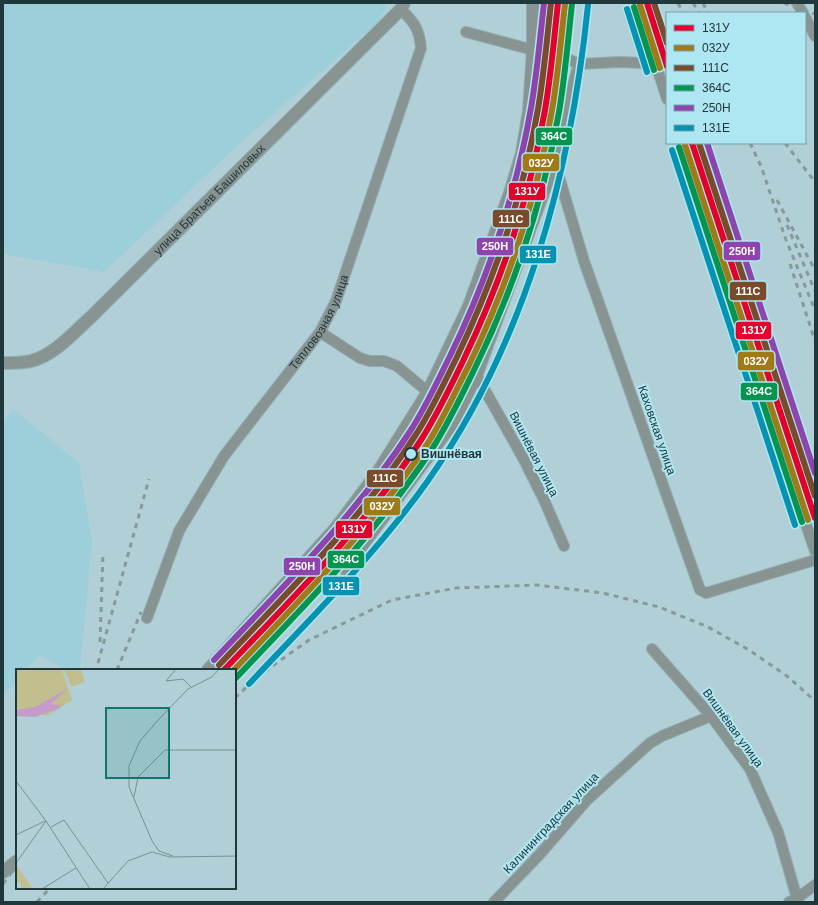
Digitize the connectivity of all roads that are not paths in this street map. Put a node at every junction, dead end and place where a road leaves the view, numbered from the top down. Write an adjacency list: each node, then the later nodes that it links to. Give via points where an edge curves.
1 (533, 3): 8 (street)
2 (797, 3): 4 (street)
3 (402, 6): 13 (street, Тепловозная улица, via 419,34 421,48 336,301); 14 (street, улица Братьев Башиловых, via 92,316 48,355 30,362)
4 (802, 12)
5 (806, 19): 7 (street)
6 (466, 32): 8 (street)
7 (815, 36)
8 (533, 50): 9 (street, via 561,56); 16 (street, via 526,133 517,171 469,306)
9 (579, 64): 10 (street, via 642,63 658,71); 12 (street, via 564,115)
10 (666, 96)
11 (681, 144): 18 (street, via 748,354)
12 (555, 163): 15 (street); 19 (street, Каховская улица, via 584,261 700,590 706,593)
13 (320, 332): 16 (street, via 360,358 384,361 397,366); 21 (street, Тепловозная улица, via 224,456 179,531)
14 (3, 363)
15 (477, 376): 17 (street, Вишнёвая улица, via 544,500); 20 (street, via 454,423)
16 (428, 392): 23 (street, via 378,472 336,528)
17 (564, 546)
18 (815, 551)
19 (815, 560)
20 (345, 570)
21 (147, 618)
22 (652, 649): 24 (street, Вишнёвая улица)
23 (209, 669)
24 (711, 716): 28 (street, Вишнёвая улица, via 750,769 778,832); 29 (street, Калининградская улица, via 650,743 587,800)
25 (16, 862): 26 (street)
26 (3, 872)
27 (815, 885): 28 (street)
28 (794, 901)
29 (494, 902)

